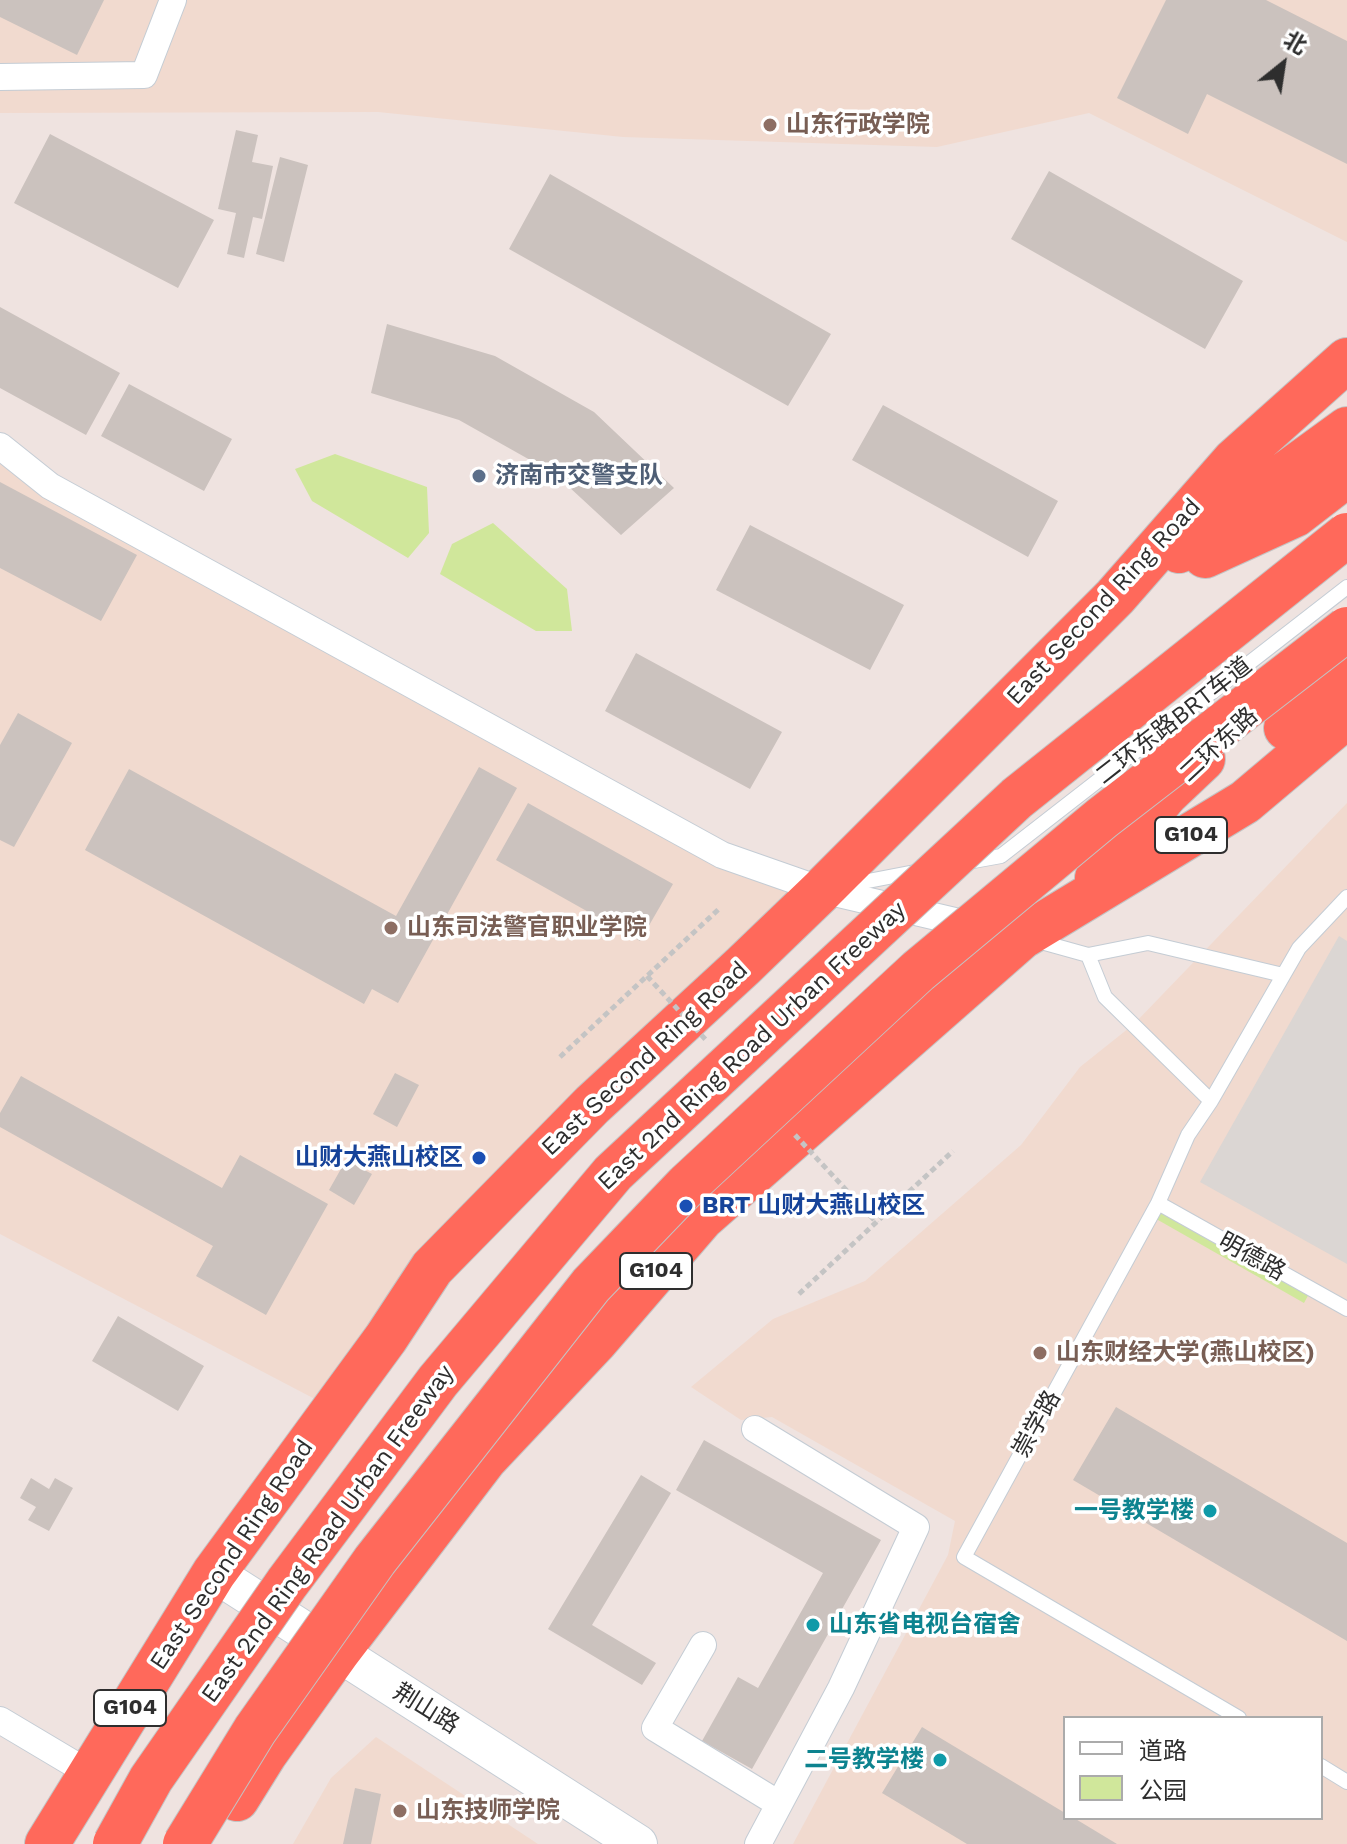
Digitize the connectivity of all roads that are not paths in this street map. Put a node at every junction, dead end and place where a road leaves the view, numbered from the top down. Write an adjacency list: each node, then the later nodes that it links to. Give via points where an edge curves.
1 (173, 0): 2 (street, via 144,75)
2 (0, 77)
3 (1347, 360): 9 (highway, East Second Ring Road / G104, via 1234,461)
4 (1347, 429): 9 (highway)
5 (0, 446): 15 (street, via 50,486 722,855)
6 (1347, 475): 9 (highway, via 1295,515)
7 (1347, 535): 35 (highway, East 2nd Ring Road Urban Freeway, bridge, via 1017,798 613,1173 438,1381 296,1570 151,1779)
8 (1347, 587): 14 (lane, 二环东路BRT车道)
9 (1115, 597): 15 (highway, East Second Ring Road / G104)
10 (1347, 629): 36 (highway, bridge, via 1102,818 918,971 687,1185 591,1285 375,1560 255,1730)
11 (1347, 637): 17 (highway, 二环东路, via 1266,701 1166,794)
12 (1347, 677): 17 (highway)
13 (1347, 716): 17 (highway, G104, via 1245,802)
14 (1004, 869): 15 (lane, 二环东路BRT车道); 18 (lane)
15 (822, 890): 18 (street); 25 (highway, East Second Ring Road / G104, via 592,1105 432,1268)
16 (1347, 897): 20 (lane, 崇学路, via 1299,948)
17 (1076, 904): 18 (highway, G104)
18 (1019, 923): 19 (lane); 27 (highway, G104, via 702,1218 485,1459)
19 (1088, 955): 20 (lane, via 1148,943); 21 (lane, via 1105,997)
20 (1283, 975): 21 (lane, 崇学路)
21 (1211, 1101): 22 (lane, 崇学路, via 1188,1135)
22 (1158, 1203): 23 (lane, 明德路); 28 (lane, 崇学路, via 964,1557)
23 (1347, 1309)
24 (755, 1429): 33 (street, via 916,1527 841,1688)
25 (214, 1573): 27 (main road, 荆山路); 31 (highway, East Second Ring Road / G104)
26 (703, 1645): 33 (street, via 655,1728)
27 (337, 1653): 37 (highway, G104); 38 (main road, 荆山路)
28 (1236, 1716)
29 (0, 1720): 31 (street)
30 (1323, 1767): 32 (lane)
31 (89, 1773): 34 (highway, East Second Ring Road / G104)
32 (1347, 1782)
33 (779, 1804): 39 (street)
34 (47, 1844)
35 (115, 1844)
36 (185, 1844)
37 (209, 1844)
38 (638, 1844)
39 (758, 1844)

